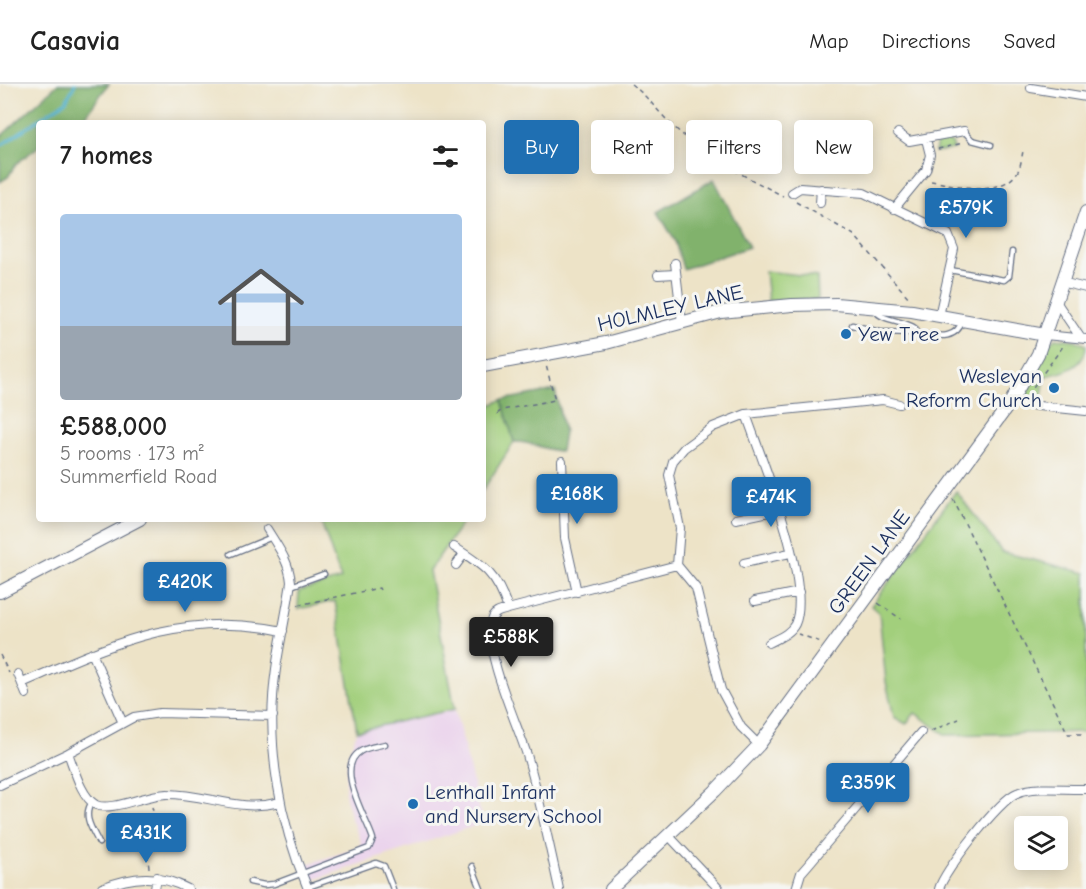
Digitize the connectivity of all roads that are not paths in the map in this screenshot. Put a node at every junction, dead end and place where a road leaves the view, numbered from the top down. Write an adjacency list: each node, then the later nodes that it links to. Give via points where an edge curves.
1 (1031, 88): 2 (street)
2 (1086, 97)
3 (964, 131): 5 (street); 6 (lane, via 972,140)
4 (898, 133): 5 (street, via 909,141)
5 (926, 139): 10 (street, via 930,163)
6 (991, 145)
7 (821, 189): 8 (street, via 800,188); 9 (street); 10 (street, via 864,193)
8 (792, 194)
9 (820, 203)
10 (894, 209): 14 (street, via 948,234 954,249)
11 (1086, 212): 17 (main road, GREEN LANE)
12 (1012, 252): 14 (lane, via 1009,276 1004,280)
13 (675, 263): 15 (street)
14 (950, 270): 21 (street)
15 (675, 274): 16 (street); 23 (street)
16 (658, 275)
17 (1061, 282): 18 (street); 19 (main road, GREEN LANE)
18 (1086, 288)
19 (1055, 300): 26 (main road, GREEN LANE); 27 (street)
20 (875, 307): 21 (main road, HOLMLEY LANE); 23 (main road, HOLMLEY LANE, via 836,304 753,308); 25 (lane, via 880,316 909,324 915,328)
21 (939, 316): 22 (main road, HOLMLEY LANE)
22 (963, 320): 25 (lane, via 960,329 947,336); 26 (main road, HOLMLEY LANE)
23 (682, 323): 28 (main road, HOLMLEY LANE, via 606,343)
24 (852, 325): 25 (lane, via 880,332)
25 (914, 333)
26 (1045, 335): 27 (street); 30 (main road, GREEN LANE, via 1031,371)
27 (1079, 337)
28 (486, 365)
29 (899, 404): 32 (street, via 884,400)
30 (1010, 404): 31 (street); 62 (main road, GREEN LANE)
31 (1086, 411)
32 (746, 414): 34 (street); 44 (street, via 713,427 684,448 670,467 670,488 681,538)
33 (562, 462): 48 (street, via 565,538)
34 (780, 510): 35 (street); 39 (street)
35 (736, 519)
36 (134, 522): 47 (main road)
37 (270, 533): 40 (lane); 46 (street, via 290,569)
38 (454, 547): 41 (street)
39 (790, 553): 42 (street); 49 (street)
40 (231, 554)
41 (464, 554): 43 (street); 51 (street, via 491,573)
42 (744, 563)
43 (456, 565)
44 (677, 565): 48 (street); 62 (street, via 696,588 721,690 741,727)
45 (324, 574): 46 (lane)
46 (291, 586): 52 (street)
47 (0, 592)
48 (577, 592): 51 (street)
49 (799, 592): 50 (street); 53 (street, via 798,611 791,629)
50 (755, 601)
51 (508, 609): 80 (street, via 492,618 493,645 532,774)
52 (283, 631): 54 (street, via 196,625 151,632); 58 (street)
53 (769, 643)
54 (92, 653): 56 (street); 59 (street)
55 (18, 674): 56 (street)
56 (22, 683): 57 (street)
57 (26, 694)
58 (273, 716): 59 (street, via 160,713); 67 (street)
59 (122, 721): 63 (street)
60 (921, 732): 83 (street, via 801,873)
61 (385, 744): 71 (lane, via 362,751 352,764 350,776 372,844 356,855)
62 (759, 745): 68 (main road, GREEN LANE)
63 (68, 753): 64 (street); 66 (street)
64 (0, 785)
65 (1086, 789): 84 (street, via 1025,791 1010,796 993,813)
66 (92, 802): 67 (street, via 113,807 150,795 188,795 240,807); 69 (lane, via 86,812)
67 (280, 802): 71 (street)
68 (668, 835): 81 (main road, GREEN LANE); 82 (street)
69 (99, 843)
70 (472, 866): 79 (lane)
71 (302, 875): 73 (lane, via 274,885); 75 (street)
72 (157, 877): 74 (street, via 131,879); 76 (street); 77 (street)
73 (250, 882)
74 (102, 888)
75 (308, 888): 78 (lane, via 376,862 384,866)
76 (155, 889)
77 (188, 889)
78 (393, 889)
79 (481, 889)
80 (559, 889)
81 (611, 889)
82 (719, 889)
83 (796, 889)
84 (939, 889)

